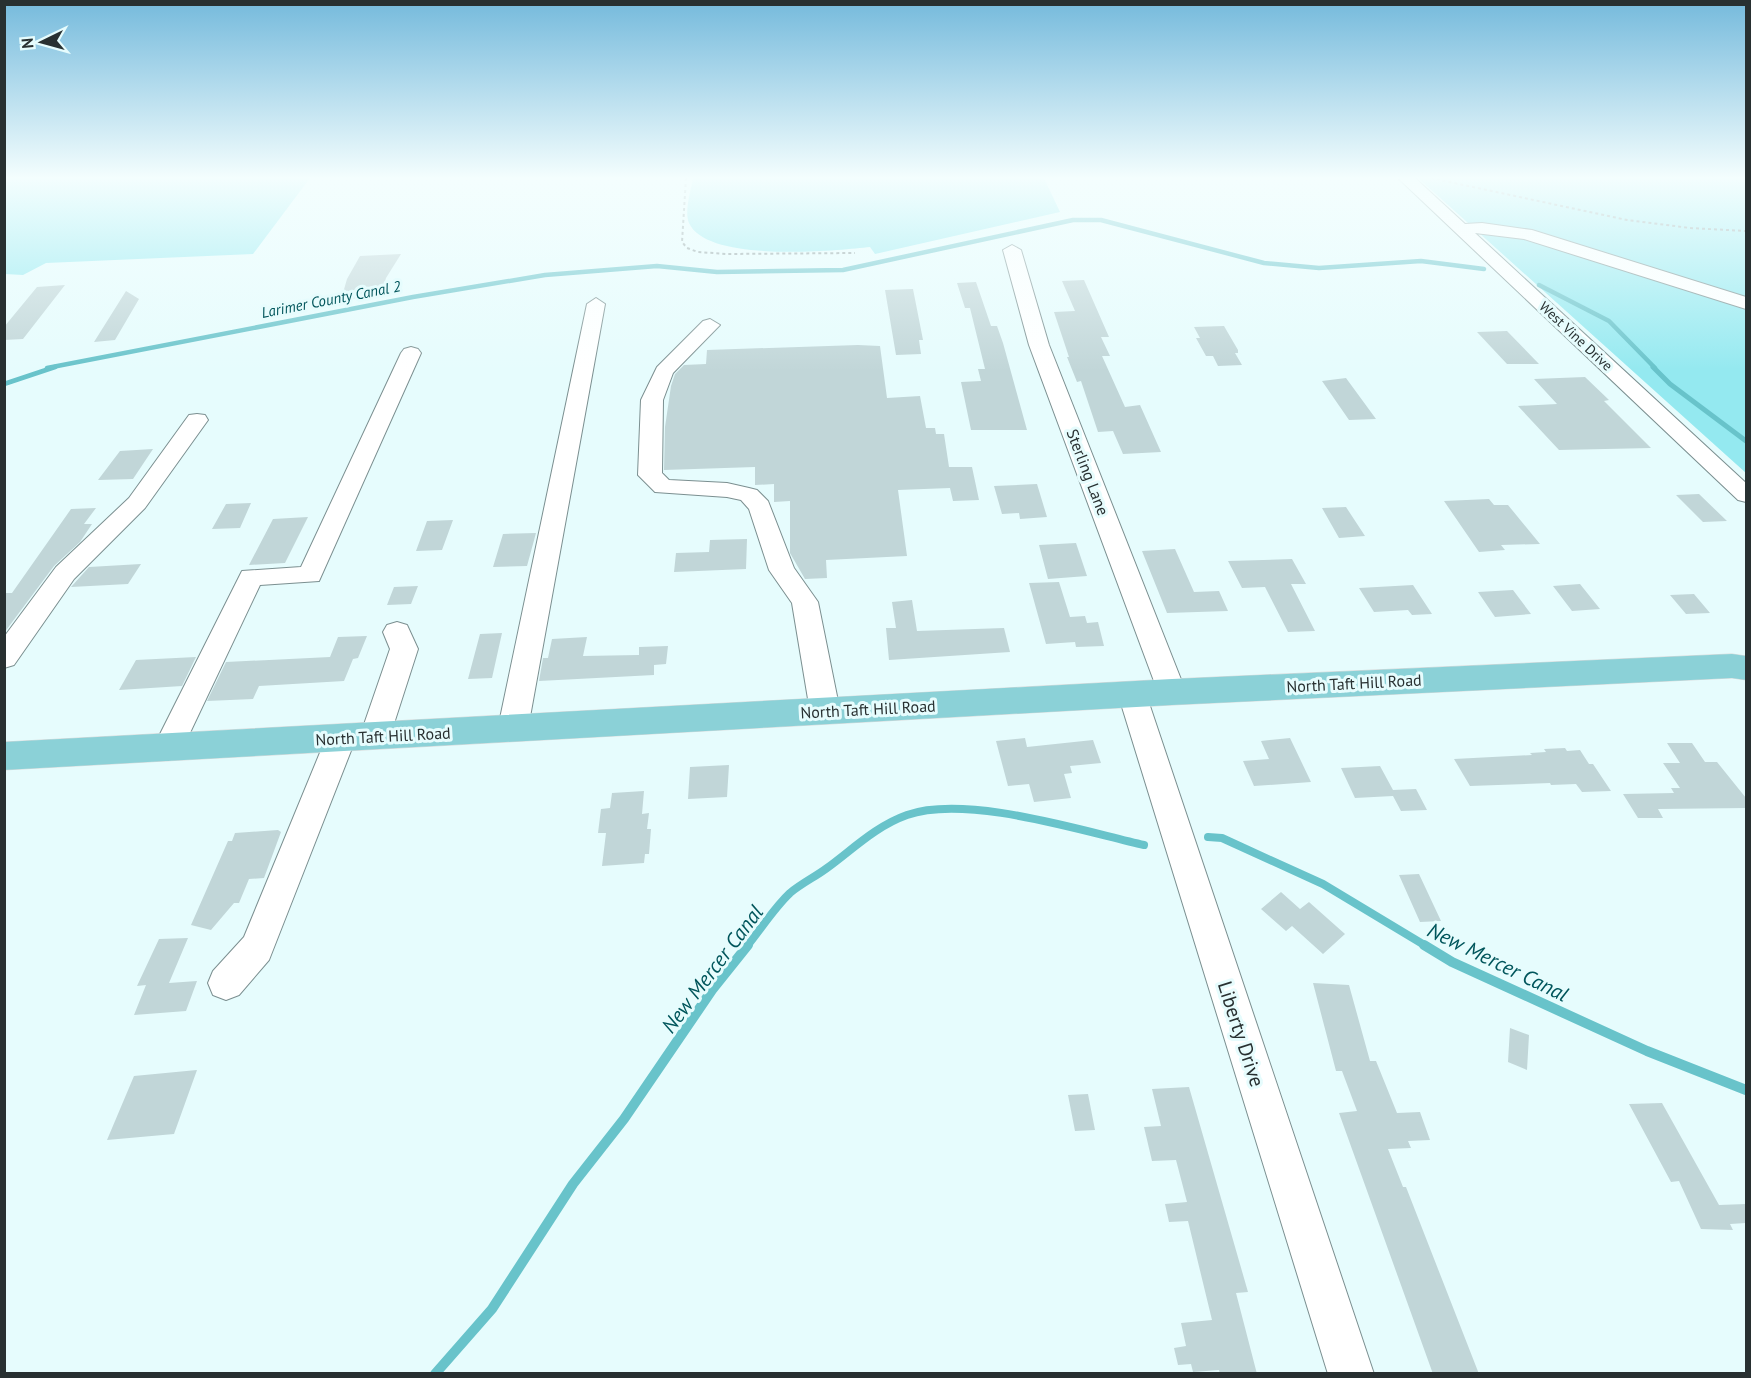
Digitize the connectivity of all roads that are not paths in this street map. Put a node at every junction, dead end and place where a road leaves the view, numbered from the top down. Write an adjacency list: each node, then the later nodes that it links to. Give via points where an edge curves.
1 (1475, 242): 9 (street, West Vine Drive)
2 (1552, 242): 4 (street)
3 (1012, 250): 13 (street, Sterling Lane, via 1039,345)
4 (1746, 303)
5 (596, 304): 16 (street)
6 (710, 325): 15 (street, via 664,371 652,399 650,475 663,488 727,490 749,495 760,506 782,570 805,602)
7 (411, 353): 19 (street, via 310,575 251,577)
8 (197, 420): 11 (street, via 137,503 65,573)
9 (1746, 495)
10 (397, 632): 17 (street, via 404,649)
11 (4, 658)
12 (1742, 665): 13 (main road, North Taft Hill Road)
13 (1172, 692): 14 (main road, North Taft Hill Road)
14 (1131, 694): 15 (main road, North Taft Hill Road); 22 (street, Liberty Drive)
15 (825, 711): 16 (main road, North Taft Hill Road)
16 (513, 728): 17 (main road, North Taft Hill Road)
17 (375, 736): 18 (main road, North Taft Hill Road)
18 (341, 738): 19 (main road, North Taft Hill Road); 21 (street, via 257,948)
19 (168, 748): 20 (main road, North Taft Hill Road)
20 (4, 756)
21 (226, 983)
22 (1351, 1374)

